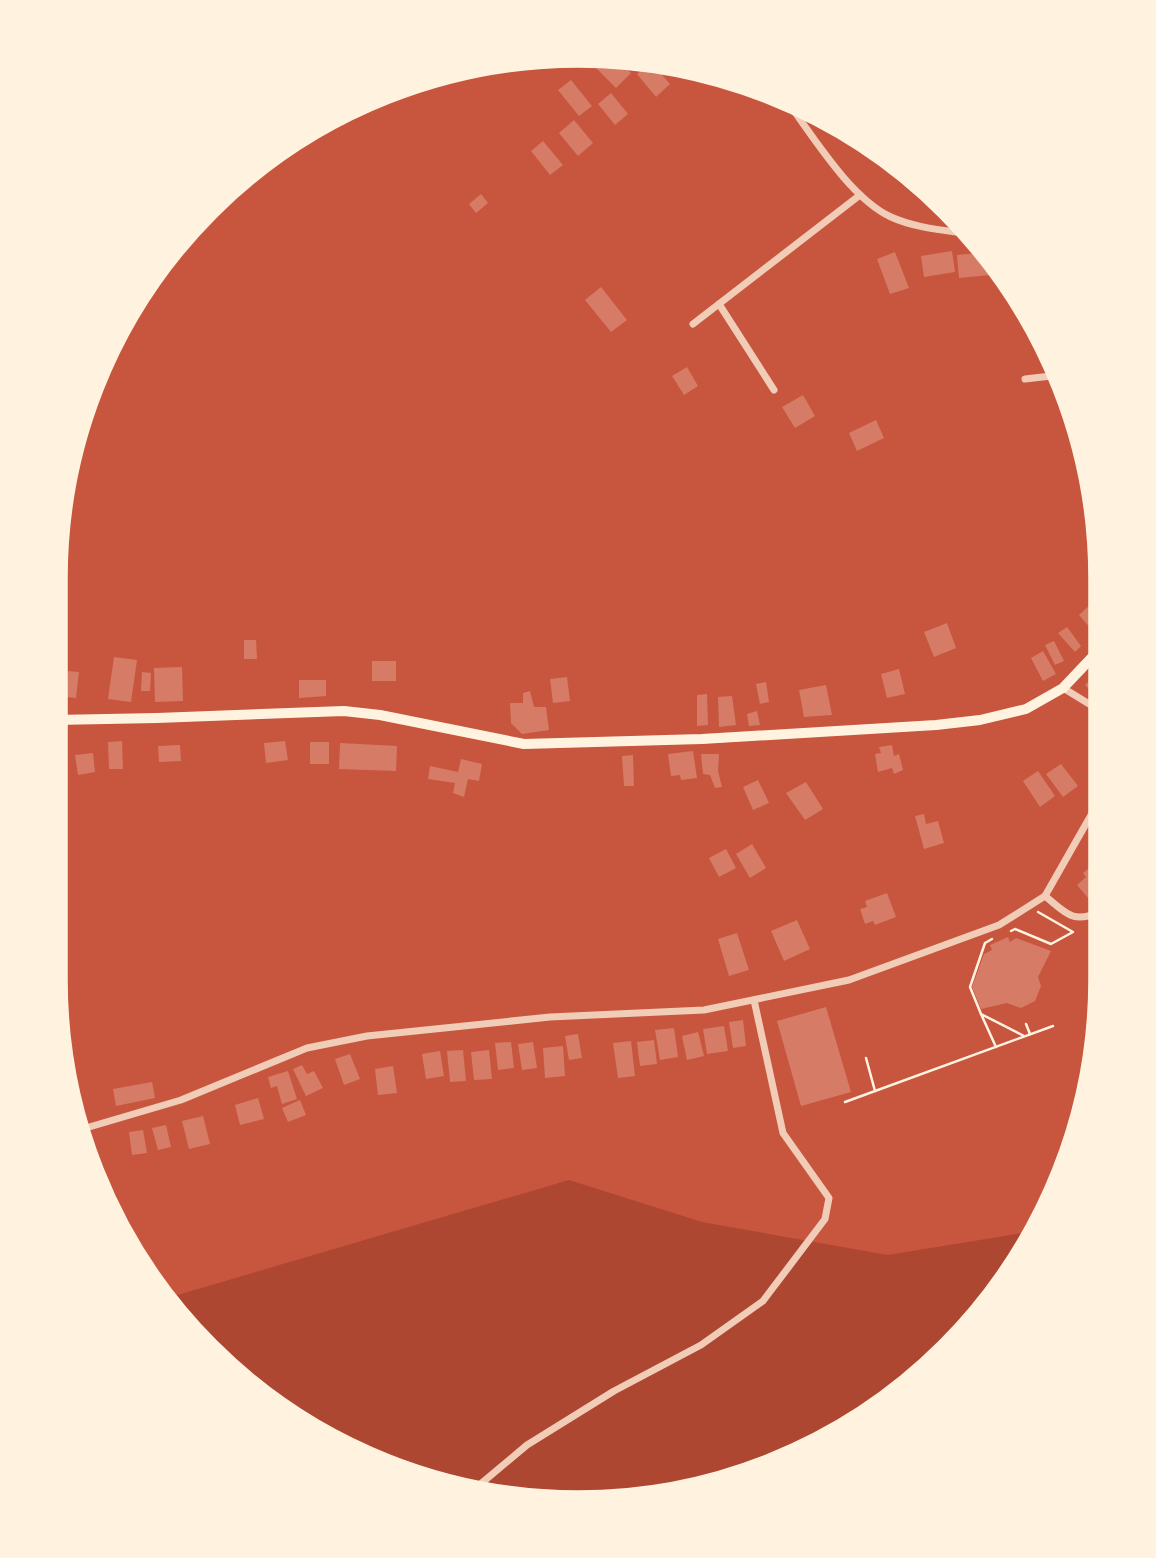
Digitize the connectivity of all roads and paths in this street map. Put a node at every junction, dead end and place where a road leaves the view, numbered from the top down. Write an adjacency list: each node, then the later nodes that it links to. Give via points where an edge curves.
1 (799, 117): 2 (street)
2 (860, 195): 3 (street, via 893,218); 4 (street)
3 (953, 231)
4 (719, 304): 5 (street); 8 (street)
5 (693, 324)
6 (1048, 376): 7 (street)
7 (1025, 379)
8 (774, 390)
9 (1090, 659): 10 (main road)
10 (1063, 688): 11 (street); 12 (main road, via 1026,709 980,720 688,740 524,744 344,711)
11 (1090, 705)
12 (66, 720)
13 (1090, 818): 14 (street)
14 (1045, 896): 15 (street); 16 (street, via 1070,916)
15 (1028, 906): 17 (path, via 1073,932 1051,944 1015,929); 19 (street, via 999,925 849,980)
16 (1090, 915)
17 (1005, 933)
18 (995, 938): 20 (path, via 985,943 970,987)
19 (754, 1000): 29 (street, via 704,1010 550,1017 355,1038 307,1048 181,1100); 30 (street, via 783,1133 829,1198 825,1219 763,1301 701,1345 527,1445)
20 (981, 1014): 24 (path); 25 (path)
21 (1026, 1024): 23 (path)
22 (1053, 1026): 23 (path)
23 (1030, 1034): 24 (path)
24 (1024, 1036): 25 (path)
25 (996, 1047): 27 (path)
26 (866, 1058): 27 (path)
27 (875, 1091): 28 (path)
28 (845, 1102)
29 (89, 1127)
30 (482, 1483)

